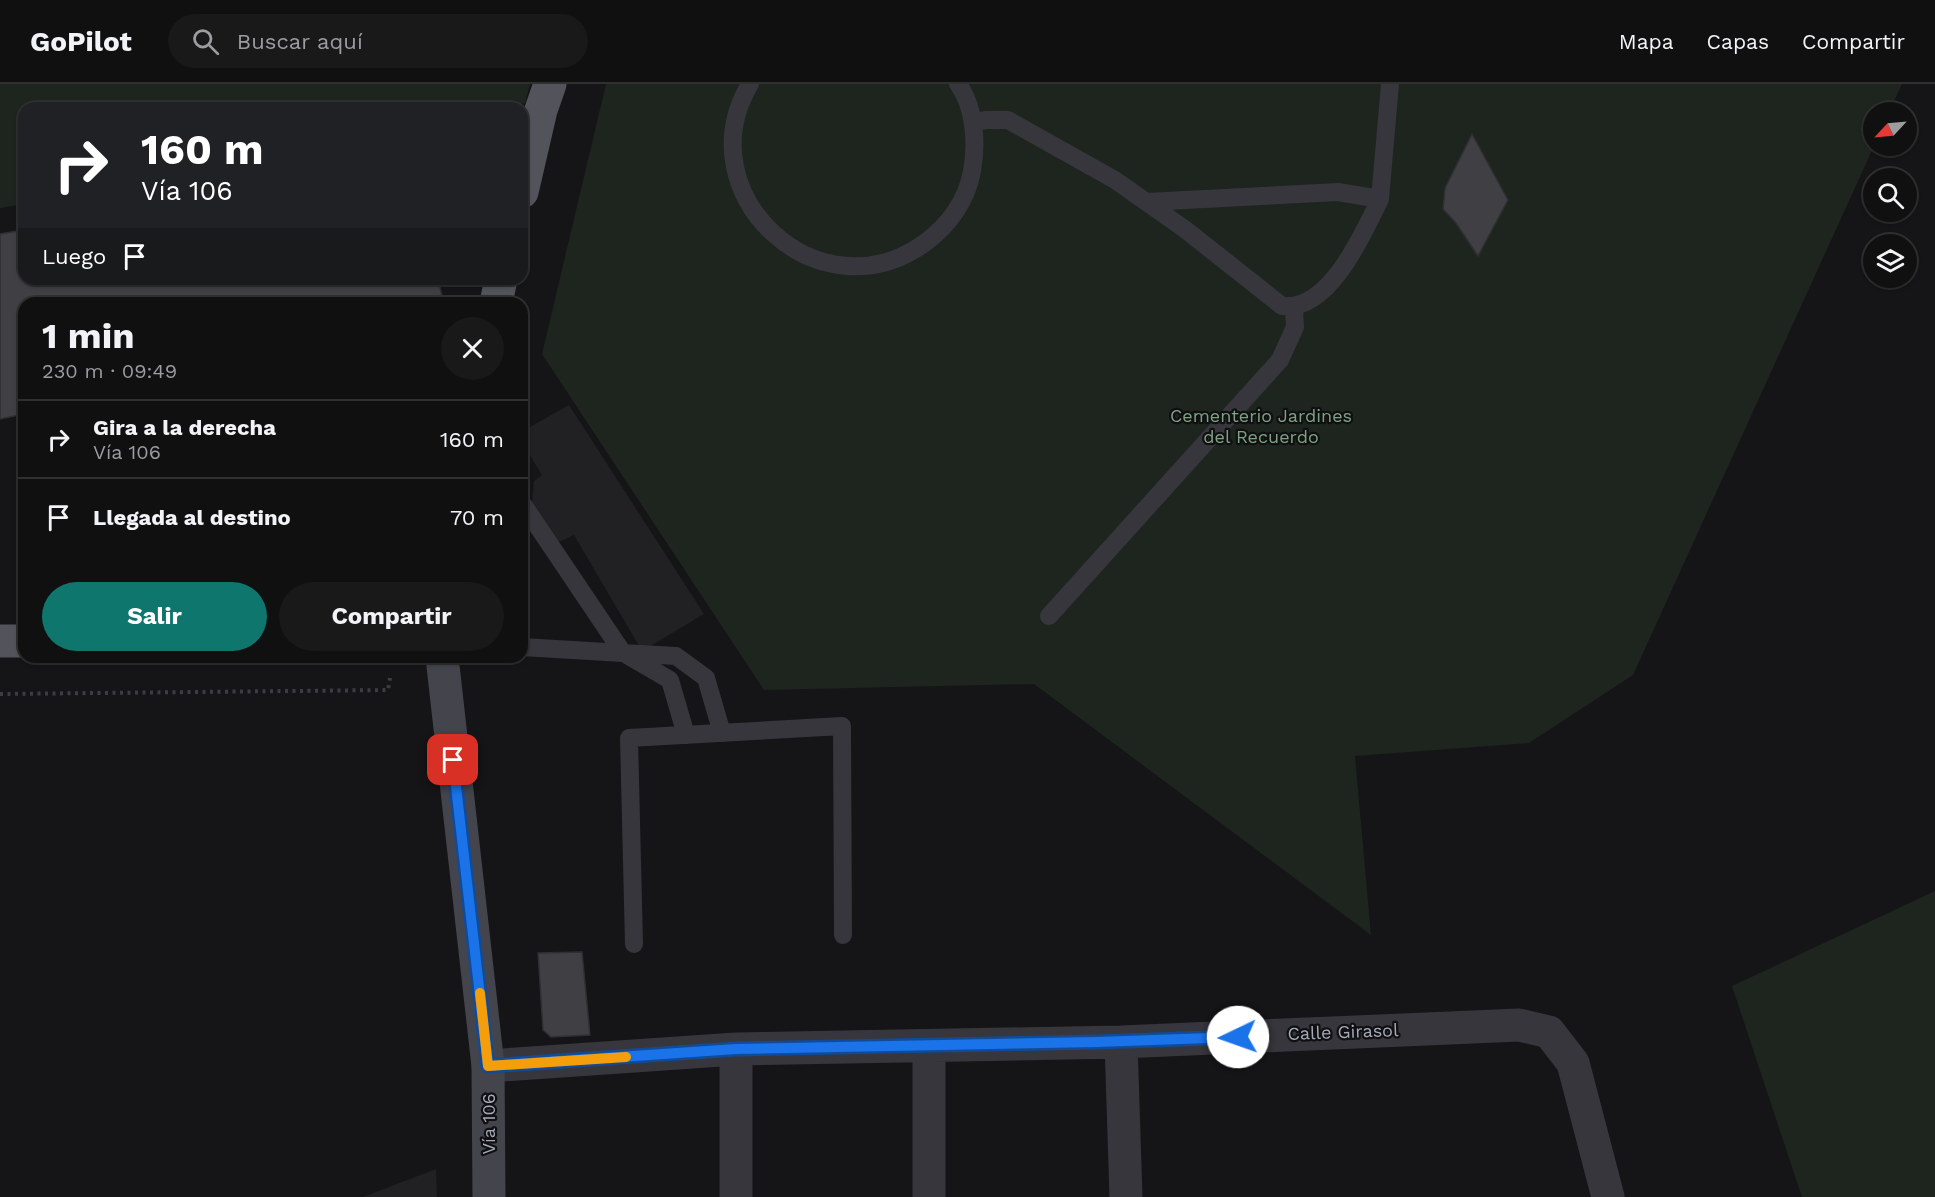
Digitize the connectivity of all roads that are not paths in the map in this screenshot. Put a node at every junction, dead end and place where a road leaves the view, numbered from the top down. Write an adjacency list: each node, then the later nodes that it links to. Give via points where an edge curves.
1 (750, 84): 5 (lane, via 734,125 740,185 753,212 773,235 826,264 856,267 886,263 914,251 938,234 957,210 970,182 975,153)
2 (958, 84): 5 (lane)
3 (1390, 84): 7 (lane)
4 (549, 85): 6 (main road)
5 (973, 123): 8 (lane, via 1008,120)
6 (528, 166)
7 (1380, 199): 8 (lane, via 1338,192); 9 (lane, via 1345,263 1322,291)
8 (1147, 202): 9 (lane, via 1282,306)
9 (1294, 308): 11 (lane, via 1295,327 1280,360)
10 (528, 512): 15 (lane)
11 (1049, 616)
12 (0, 641): 13 (main road)
13 (18, 641)
14 (528, 647): 15 (lane)
15 (623, 653): 17 (lane, via 676,656 706,678); 18 (lane, via 670,680)
16 (443, 663): 24 (main road, Vía 106)
17 (722, 733): 18 (lane); 19 (lane, via 842,726)
18 (686, 735): 20 (lane, via 629,738)
19 (843, 935)
20 (634, 944)
21 (1121, 1042): 22 (street, Calle Girasol); 28 (street); 29 (street, Calle Girasol, via 1519,1025 1549,1032 1573,1063)
22 (929, 1046): 23 (street, Calle Girasol); 27 (street)
23 (736, 1049): 24 (street, Calle Girasol); 26 (street)
24 (488, 1066): 25 (main road, Vía 106)
25 (489, 1197)
26 (736, 1197)
27 (928, 1197)
28 (1126, 1197)
29 (1608, 1197)

